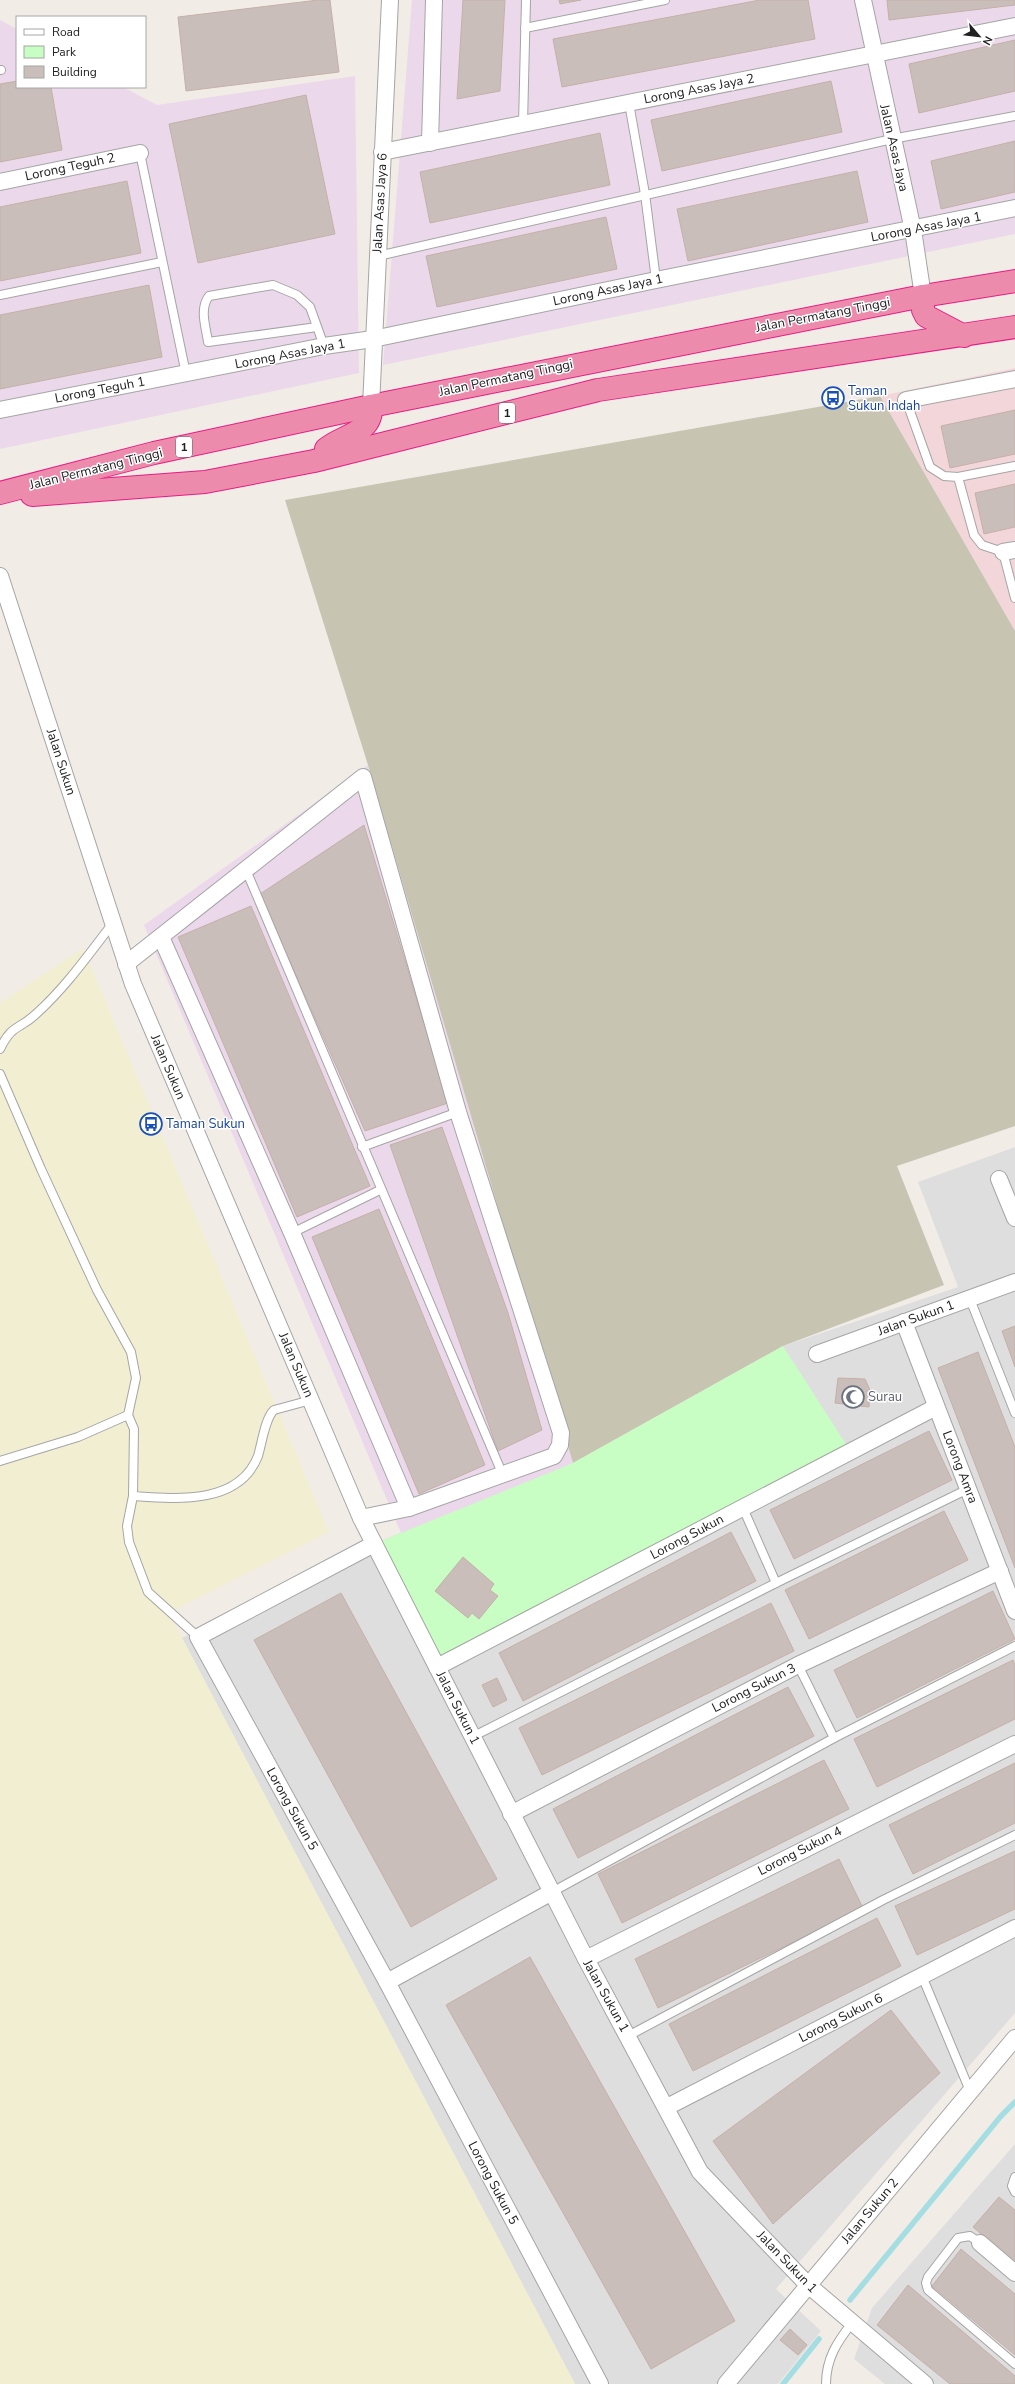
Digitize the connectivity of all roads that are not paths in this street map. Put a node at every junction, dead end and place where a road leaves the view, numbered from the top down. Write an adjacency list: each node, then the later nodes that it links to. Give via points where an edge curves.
1 (390, 0): 14 (street, Jalan Asas Jaya 6)
2 (434, 0): 13 (street)
3 (526, 0): 7 (lane)
4 (665, 0): 7 (lane)
5 (863, 0): 8 (street, Jalan Asas Jaya)
6 (1015, 26): 8 (street, Lorong Asas Jaya 2)
7 (525, 28): 11 (lane)
8 (874, 55): 9 (street, Lorong Asas Jaya 2); 12 (street, Jalan Asas Jaya)
9 (628, 103): 11 (street, Lorong Asas Jaya 2); 17 (lane)
10 (1015, 116): 12 (lane)
11 (523, 124): 13 (street, Lorong Asas Jaya 2)
12 (892, 139): 17 (lane); 19 (street, Jalan Asas Jaya)
13 (430, 143): 14 (street, Lorong Asas Jaya 2)
14 (382, 152): 20 (street, Jalan Asas Jaya 6)
15 (140, 153): 16 (street, Lorong Teguh 2); 21 (lane)
16 (0, 182)
17 (645, 194): 20 (lane); 22 (lane)
18 (1015, 208): 19 (street, Lorong Asas Jaya 1)
19 (913, 230): 22 (street, Lorong Asas Jaya 1); 25 (street, Jalan Asas Jaya)
20 (378, 256): 29 (street, Jalan Asas Jaya 6)
21 (162, 262): 24 (lane); 31 (lane)
22 (656, 280): 29 (street, Lorong Asas Jaya 1)
23 (1015, 281): 25 (highway, Jalan Permatang Tinggi / 1)
24 (0, 296)
25 (923, 296): 28 (highway, via 923,310 926,316); 34 (highway, Jalan Permatang Tinggi / 1)
26 (317, 327): 26 (lane, via 306,303 297,295 273,285 209,296 203,312 208,342); 30 (lane)
27 (1015, 327): 28 (highway, Jalan Permatang Tinggi / 1)
28 (964, 336): 36 (highway, Jalan Permatang Tinggi / 1, via 598,390)
29 (374, 339): 30 (street, Lorong Asas Jaya 1); 34 (street, Jalan Asas Jaya 6)
30 (324, 346): 31 (street, Lorong Asas Jaya 1)
31 (193, 372): 35 (street, Lorong Teguh 1)
32 (1015, 379): 33 (street)
33 (906, 400): 38 (lane, via 930,467 944,476)
34 (370, 406): 36 (highway, via 371,414 366,426 330,446); 39 (highway, Jalan Permatang Tinggi / 1, via 154,453)
35 (0, 410)
36 (314, 460): 40 (highway, Jalan Permatang Tinggi / 1, via 205,482)
37 (1015, 466): 38 (lane)
38 (958, 477): 41 (lane, via 974,535 982,546)
39 (0, 493)
40 (0, 498)
41 (1009, 551): 43 (lane)
42 (0, 576): 45 (street, Jalan Sukun)
43 (1015, 598)
44 (246, 870): 46 (street); 50 (street, via 363,777); 51 (lane)
45 (114, 922): 47 (street, Jalan Sukun); 48 (lane, via 77,971 36,1014 7,1033)
46 (161, 937): 47 (street); 55 (street)
47 (126, 964): 60 (street, Jalan Sukun)
48 (0, 1049)
49 (0, 1074): 63 (lane, via 97,1290 131,1352 136,1378)
50 (458, 1112): 51 (lane); 65 (street, via 560,1433 560,1445 554,1456)
51 (362, 1147): 53 (lane)
52 (999, 1179): 54 (street)
53 (380, 1190): 55 (lane); 65 (lane)
54 (1015, 1218)
55 (292, 1233): 68 (street)
56 (1015, 1282): 57 (street, Jalan Sukun 1)
57 (970, 1299): 58 (street, Jalan Sukun 1); 62 (lane)
58 (904, 1322): 59 (street, Jalan Sukun 1); 61 (street, Lorong Amra)
59 (817, 1354)
60 (311, 1400): 67 (lane, via 274,1410 269,1414 256,1462 236,1485 208,1496); 70 (street, Jalan Sukun)
61 (936, 1407): 66 (street, Lorong Amra); 69 (street, Lorong Sukun)
62 (1015, 1413)
63 (128, 1415): 64 (lane, via 78,1436); 67 (lane, via 134,1429)
64 (0, 1461)
65 (502, 1473): 68 (street)
66 (968, 1488): 72 (street, Lorong Amra); 73 (lane)
67 (133, 1496): 75 (lane, via 127,1526 129,1542 148,1592)
68 (409, 1508): 70 (street)
69 (743, 1508): 73 (lane); 78 (street, Lorong Sukun)
70 (361, 1518): 71 (street, Jalan Sukun)
71 (374, 1544): 75 (street); 78 (street, Jalan Sukun 1)
72 (1000, 1571): 74 (street, Lorong Amra); 77 (street, Lorong Sukun 3)
73 (776, 1583): 79 (lane)
74 (1013, 1602)
75 (198, 1637): 88 (street, Lorong Sukun 5)
76 (1015, 1646): 80 (lane)
77 (798, 1665): 80 (lane); 82 (street, Lorong Sukun 3)
78 (437, 1667): 79 (street, Jalan Sukun 1)
79 (472, 1737): 82 (street, Jalan Sukun 1)
80 (834, 1738): 84 (lane)
81 (1015, 1744): 86 (street, Lorong Sukun 4)
82 (511, 1814): 84 (street, Jalan Sukun 1)
83 (1015, 1835): 89 (lane, via 883,1900)
84 (552, 1892): 86 (street, Jalan Sukun 1); 88 (street)
85 (1015, 1928): 87 (street, Lorong Sukun 6)
86 (586, 1959): 89 (street, Jalan Sukun 1)
87 (922, 1976): 91 (lane); 92 (street, Lorong Sukun 6)
88 (387, 1982): 100 (street, Lorong Sukun 5)
89 (628, 2036): 92 (street, Jalan Sukun 1)
90 (1015, 2038): 91 (street, Jalan Sukun 2)
91 (970, 2091): 97 (street, Jalan Sukun 2)
92 (667, 2107): 97 (street, Jalan Sukun 1, via 700,2172)
93 (1015, 2177): 94 (lane, via 1012,2186)
94 (1015, 2192)
95 (980, 2243): 96 (street); 99 (lane, via 970,2236 958,2238 928,2277 928,2290)
96 (1015, 2273)
97 (808, 2286): 98 (street, Jalan Sukun 1); 101 (street, Jalan Sukun 2)
98 (852, 2323): 102 (lane, via 830,2357 826,2370); 103 (street, Jalan Sukun 1)
99 (1015, 2364)
100 (600, 2384)
101 (726, 2384)
102 (826, 2384)
103 (925, 2384)

